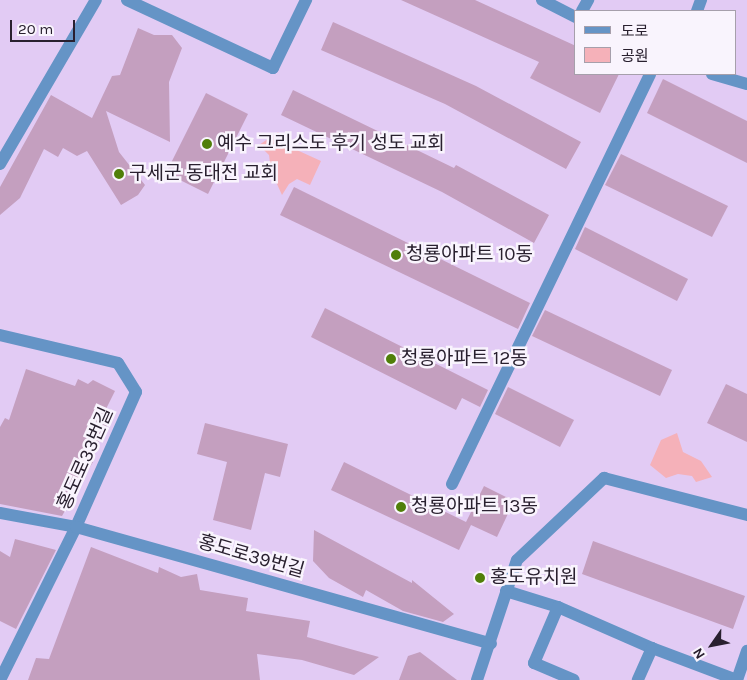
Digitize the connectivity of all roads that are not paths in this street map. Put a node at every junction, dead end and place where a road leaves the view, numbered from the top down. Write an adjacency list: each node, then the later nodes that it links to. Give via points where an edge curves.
1 (96, 0): 9 (street)
2 (127, 0): 3 (street, via 273,68)
3 (306, 0)
4 (542, 0): 5 (street)
5 (574, 16)
6 (650, 75): 11 (street)
7 (716, 75): 8 (street)
8 (747, 84)
9 (0, 164)
10 (0, 334): 14 (street, 홍도로33번길, via 118,363 136,392)
11 (452, 484)
12 (0, 513): 14 (street, 홍도로39번길)
13 (747, 515): 15 (street, via 604,478 517,560)
14 (76, 527): 17 (street, 홍도로39번길); 20 (street, 홍도로33번길)
15 (506, 591): 16 (street); 17 (street)
16 (558, 607): 18 (street); 22 (street, via 534,663)
17 (491, 644): 21 (street)
18 (652, 648): 23 (street); 24 (street)
19 (747, 651): 24 (street)
20 (0, 680)
21 (477, 680)
22 (574, 680)
23 (638, 680)
24 (737, 680)

